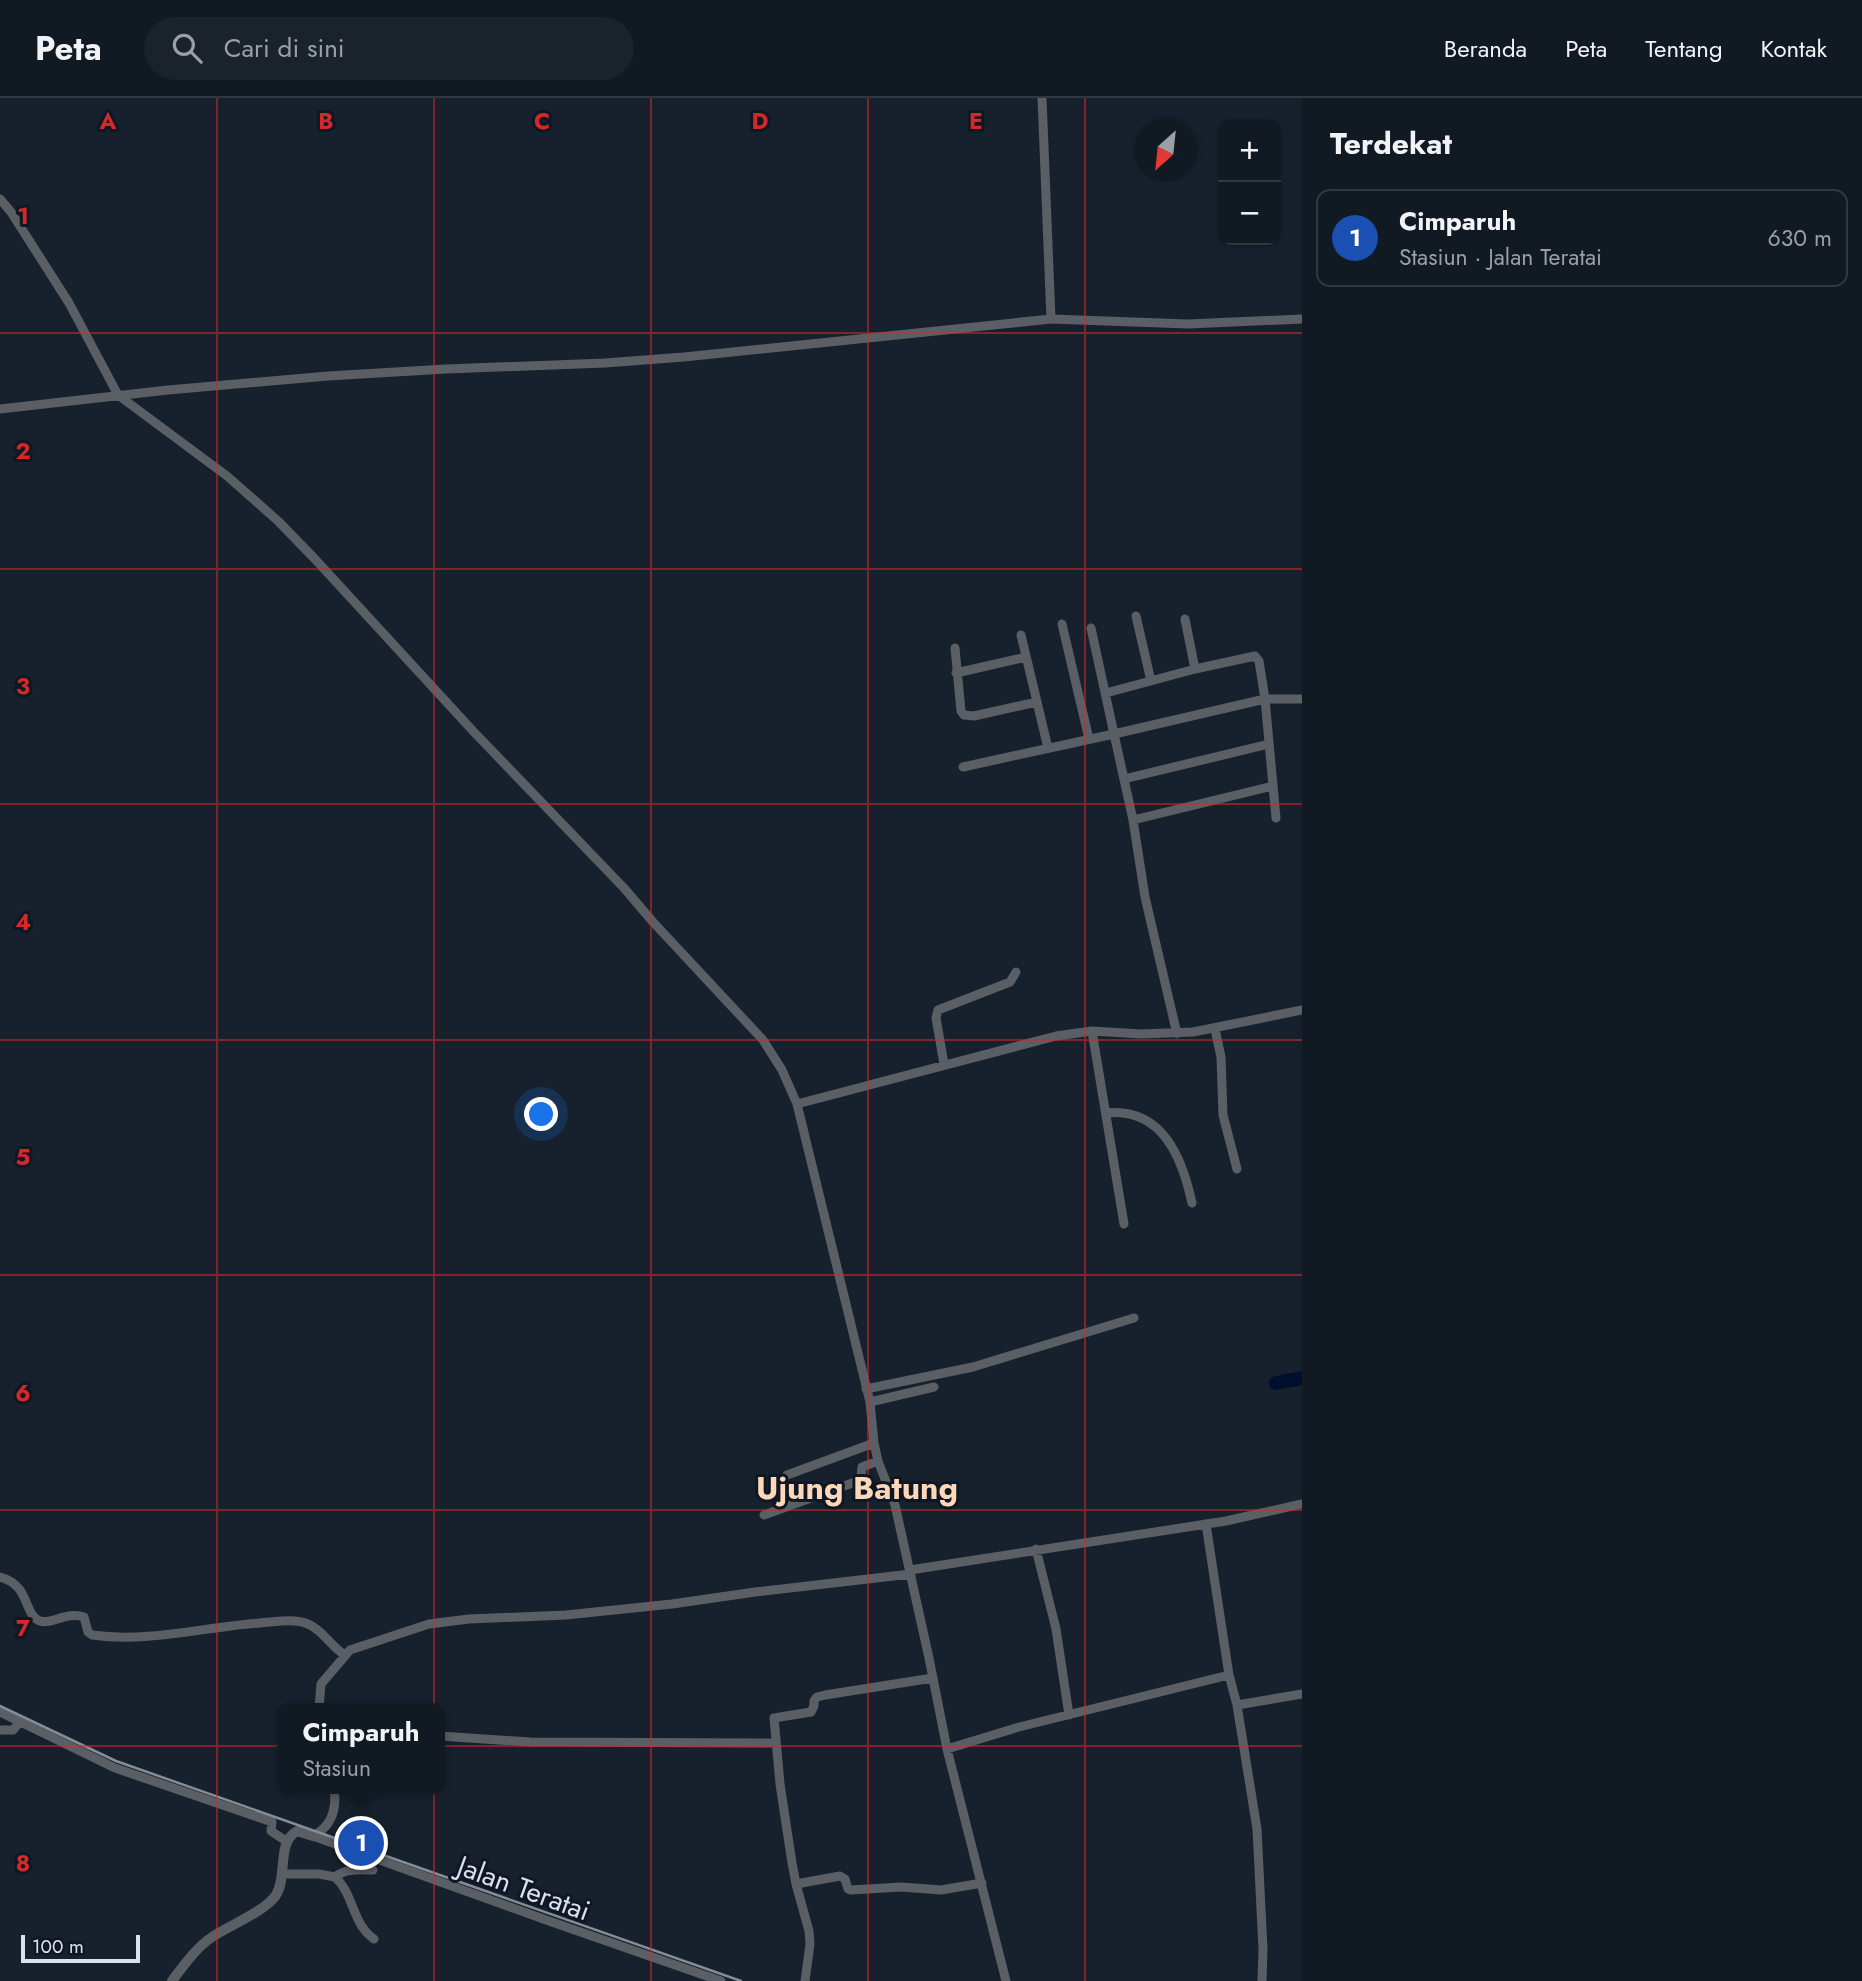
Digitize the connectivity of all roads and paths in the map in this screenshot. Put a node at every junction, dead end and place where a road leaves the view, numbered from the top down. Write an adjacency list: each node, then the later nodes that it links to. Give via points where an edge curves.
1 (1042, 98): 3 (street)
2 (0, 199): 5 (street, via 69,303)
3 (1051, 319): 4 (street, via 1188,324); 5 (street, via 684,357 328,376)
4 (1302, 319)
5 (118, 396): 6 (street); 36 (street, via 227,476 314,558 740,1014 763,1040)
6 (0, 409)
7 (1136, 616): 16 (street)
8 (1185, 619): 14 (street)
9 (1062, 624): 22 (street)
10 (1091, 628): 17 (street)
11 (1021, 635): 13 (street)
12 (955, 648): 15 (street)
13 (1027, 657): 15 (street); 20 (street)
14 (1195, 669): 16 (street); 18 (street, via 1255,656)
15 (956, 673): 20 (street, via 961,711 967,716)
16 (1151, 681): 17 (street)
17 (1106, 693): 21 (street)
18 (1265, 699): 19 (street); 21 (street); 23 (street)
19 (1302, 699)
20 (1037, 702): 24 (street)
21 (1114, 734): 22 (street); 26 (street)
22 (1089, 739): 24 (street)
23 (1269, 744): 26 (street); 27 (street)
24 (1048, 748): 25 (street)
25 (963, 767)
26 (1125, 779): 29 (street)
27 (1273, 786): 28 (street); 29 (street)
28 (1276, 818)
29 (1133, 820): 34 (street, via 1145,897)
30 (1016, 972): 35 (street, via 1010,982 938,1010)
31 (1302, 1010): 32 (street)
32 (1215, 1029): 34 (street); 38 (street, via 1223,1115)
33 (1092, 1031): 34 (street); 35 (street); 37 (street)
34 (1177, 1034)
35 (944, 1064): 36 (street)
36 (797, 1104): 43 (street)
37 (1106, 1113): 39 (street, via 1138,1116 1160,1131 1183,1168); 40 (street)
38 (1237, 1169)
39 (1192, 1203)
40 (1124, 1224)
41 (1134, 1318): 43 (street, via 973,1367)
42 (934, 1387): 44 (street)
43 (866, 1389): 44 (street)
44 (870, 1402): 45 (street)
45 (874, 1443): 46 (street); 47 (street)
46 (878, 1461): 49 (street, via 862,1467 855,1482); 52 (street, via 895,1505)
47 (787, 1475)
48 (1302, 1504): 50 (street)
49 (764, 1515)
50 (1206, 1524): 51 (street); 55 (street)
51 (1036, 1549): 52 (street); 61 (street, via 1056,1629)
52 (911, 1572): 54 (street, via 671,1604 448,1621 354,1648); 56 (street)
53 (0, 1577): 54 (street, via 19,1588 37,1620 80,1615 92,1635 142,1636 292,1621 312,1625)
54 (345, 1656): 58 (street, via 321,1684)
55 (1229, 1675): 59 (street); 61 (street)
56 (933, 1678): 65 (street, via 817,1697 811,1712 774,1718); 66 (street)
57 (1302, 1694): 59 (street)
58 (319, 1703)
59 (1237, 1705): 80 (street, via 1257,1829)
60 (0, 1712): 62 (street)
61 (1069, 1715): 66 (street)
62 (20, 1722): 63 (street, via 13,1730); 69 (street, via 115,1768 272,1822 271,1831)
63 (0, 1730)
64 (445, 1736): 65 (street, via 564,1743)
65 (775, 1743): 73 (street)
66 (947, 1749): 74 (street)
67 (335, 1794): 68 (street, via 334,1813 324,1830)
68 (313, 1836): 69 (street, via 297,1831); 77 (street, Jalan Teratai)
69 (285, 1840): 71 (street)
70 (373, 1870): 72 (street)
71 (282, 1874): 72 (street); 76 (street, via 270,1901 211,1938)
72 (335, 1877): 75 (street, via 347,1892 358,1922)
73 (796, 1884): 74 (street, via 840,1876 851,1890 941,1890); 78 (street, via 809,1931)
74 (982, 1884): 79 (street)
75 (374, 1939)
76 (172, 1981)
77 (721, 1981)
78 (805, 1981)
79 (1006, 1981)
80 (1262, 1981)

